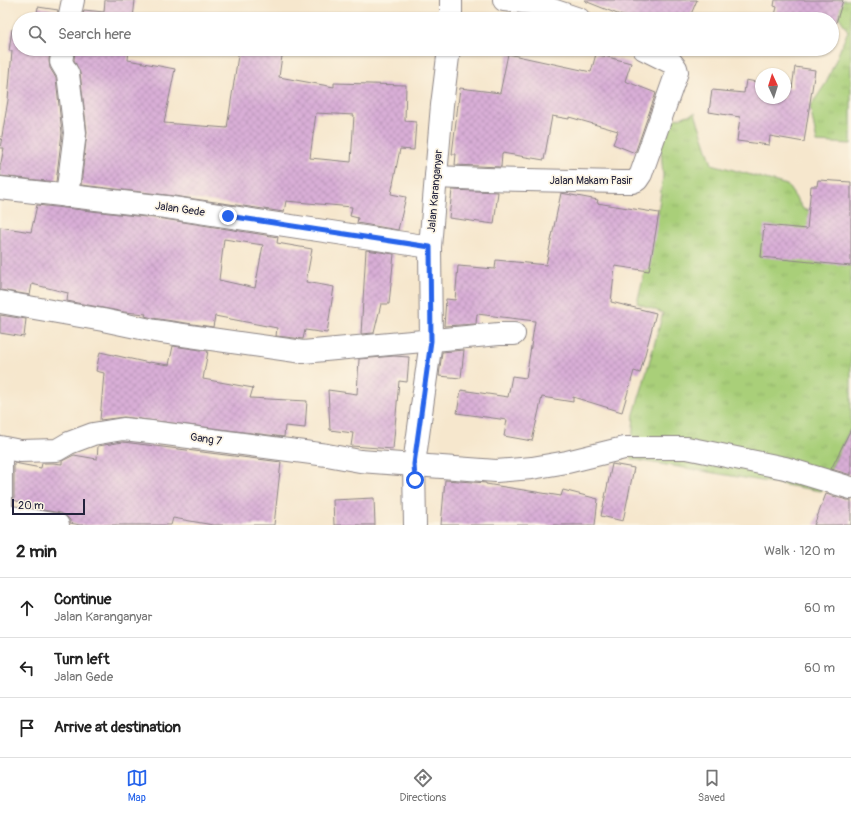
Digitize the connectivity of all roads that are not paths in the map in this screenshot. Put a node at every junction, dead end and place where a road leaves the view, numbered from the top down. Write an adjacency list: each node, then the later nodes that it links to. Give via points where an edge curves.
1 (73, 0): 4 (street)
2 (451, 0): 5 (street)
3 (504, 0): 6 (street, via 532,3)
4 (70, 12)
5 (451, 12)
6 (558, 12)
7 (62, 56): 12 (street, via 61,62 68,74 75,133)
8 (447, 56): 10 (street, Jalan Karanganyar)
9 (658, 56): 10 (street, Jalan Makam Pasir, via 672,63 677,72 637,180 560,181)
10 (436, 177): 13 (street, Jalan Karanganyar)
11 (0, 188): 12 (street, Jalan Gede)
12 (67, 196): 13 (street, Jalan Gede, via 166,207)
13 (430, 247): 16 (street, Jalan Karanganyar)
14 (0, 302): 16 (street, via 155,331 303,352)
15 (514, 334): 16 (street)
16 (431, 341): 18 (street, Jalan Karanganyar)
17 (1, 448): 18 (street, Gang 7, via 20,451 57,450 93,434 123,429 360,461); 20 (street)
18 (414, 464): 19 (street, Gang 7, via 496,471 567,462 624,448 687,448 785,468); 22 (street, Jalan Karanganyar)
19 (851, 488)
20 (1, 518): 21 (street)
21 (58, 525)
22 (415, 525)

